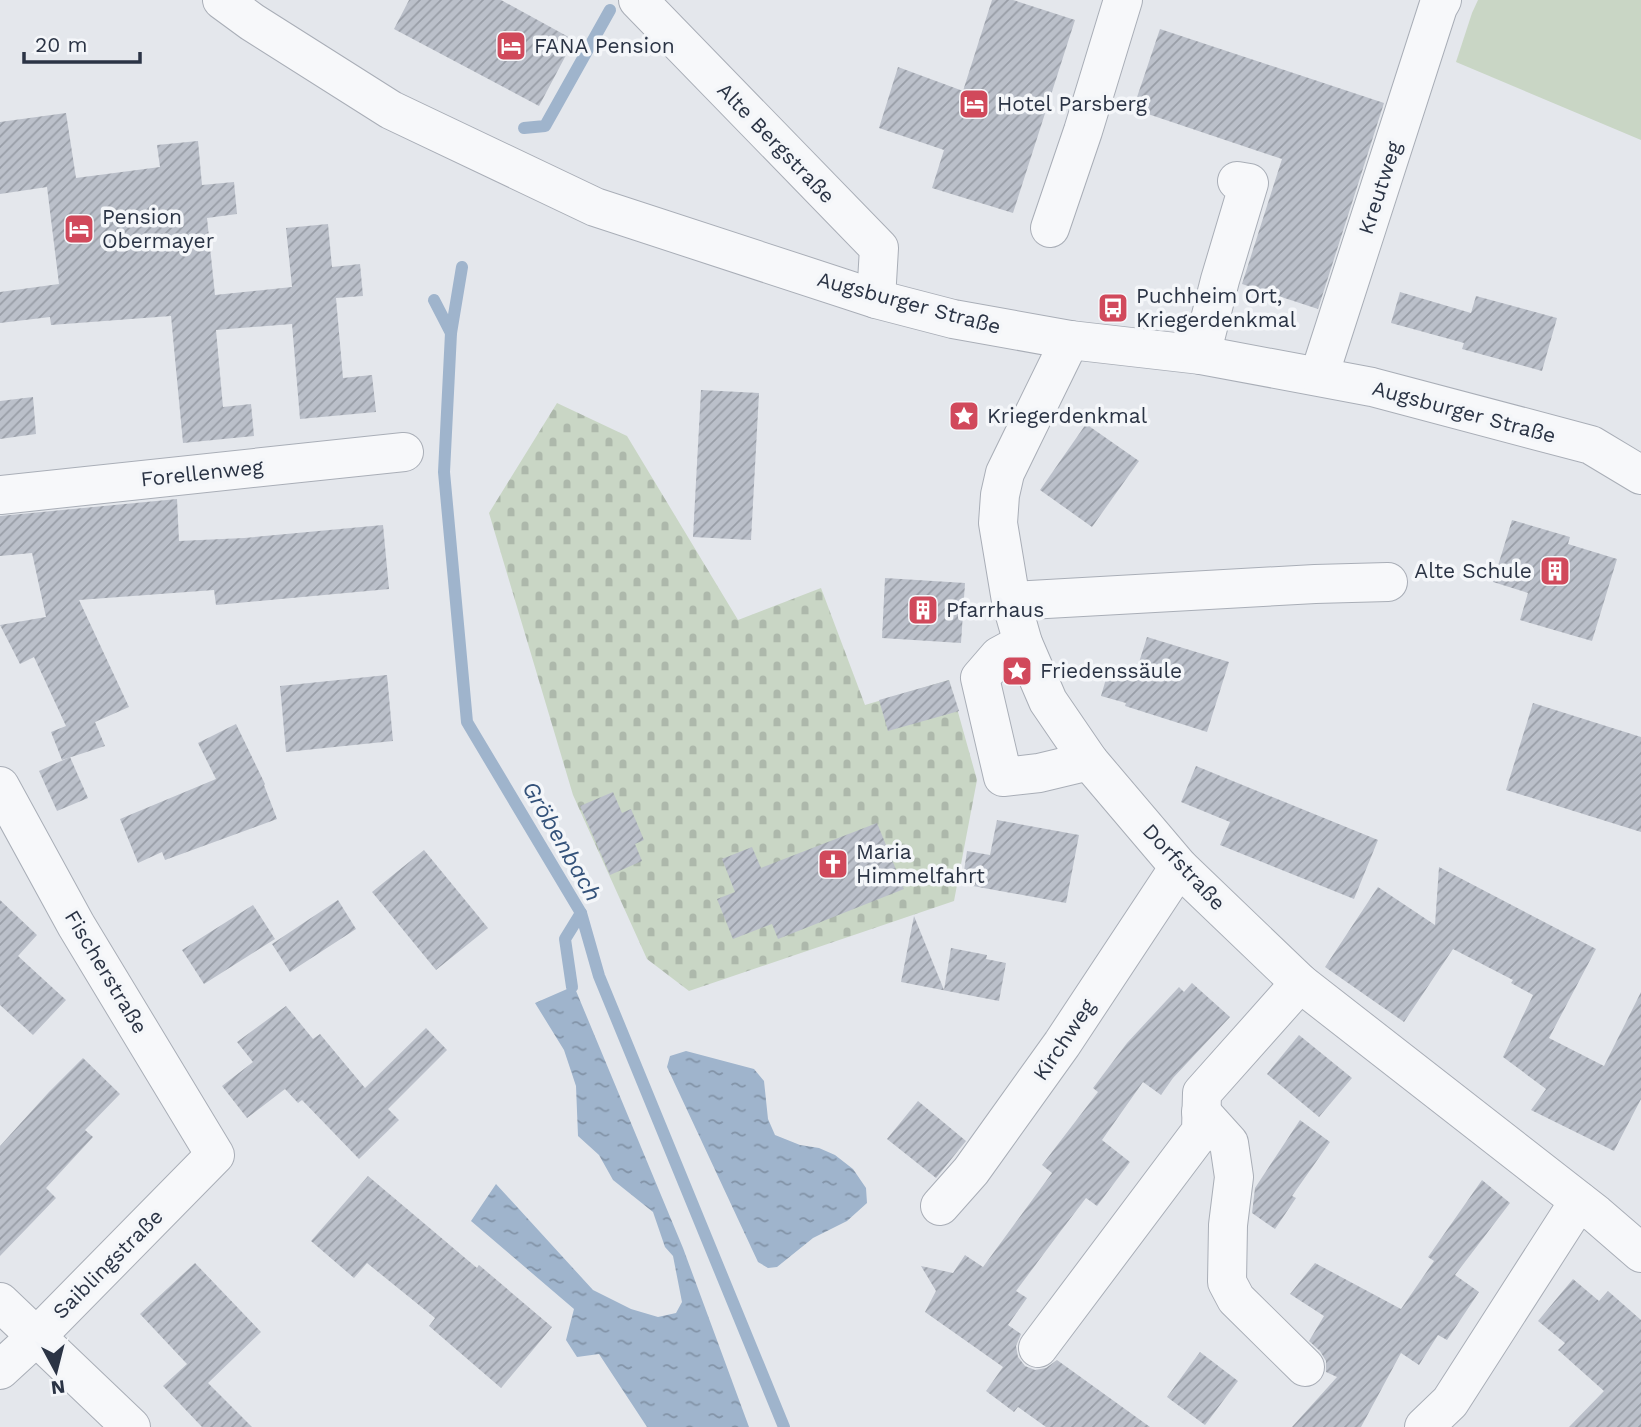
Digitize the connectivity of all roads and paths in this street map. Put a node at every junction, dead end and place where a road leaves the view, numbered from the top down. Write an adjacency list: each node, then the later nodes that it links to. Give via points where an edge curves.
1 (222, 0): 7 (street, Augsburger Straße, via 391,110 595,207)
2 (638, 0): 7 (street, Alte Bergstraße, via 878,248)
3 (1123, 0): 6 (street, via 1090,134)
4 (1442, 0): 10 (street, Kreutweg)
5 (1237, 181): 9 (street, via 1249,183 1213,278)
6 (1050, 228)
7 (876, 299): 8 (street, Augsburger Straße, via 953,319)
8 (1070, 340): 9 (street, Augsburger Straße); 15 (street, Dorfstraße, via 1005,473 1000,495 998,523)
9 (1201, 355): 10 (street, Augsburger Straße)
10 (1319, 376): 12 (street, Augsburger Straße, via 1591,445)
11 (404, 452): 13 (street, Forellenweg)
12 (1641, 475)
13 (0, 495)
14 (1388, 582): 15 (street)
15 (1011, 601): 16 (street, Dorfstraße)
16 (1023, 643): 17 (street, Dorfstraße, via 1048,701); 17 (street, via 999,656 980,678 1003,776)
17 (1089, 761): 19 (street, Dorfstraße)
18 (0, 786): 22 (street, Fischerstraße, via 76,925)
19 (1179, 867): 20 (street, Dorfstraße); 24 (street, Kirchweg, via 1062,1044 971,1171)
20 (1300, 983): 21 (street, via 1202,1093); 23 (street, Dorfstraße)
21 (1201, 1112): 28 (street, via 1201,1131); 29 (street, via 1229,1143 1234,1177 1224,1291)
22 (215, 1155): 27 (street, Saiblingstraße)
23 (1579, 1201): 25 (street, Dorfstraße); 32 (street, via 1450,1402)
24 (940, 1206)
25 (1641, 1253)
26 (0, 1302): 27 (street)
27 (37, 1336): 30 (street, Saiblingstraße); 31 (street)
28 (1038, 1348)
29 (1305, 1367)
30 (0, 1370)
31 (131, 1427)
32 (1424, 1427)

